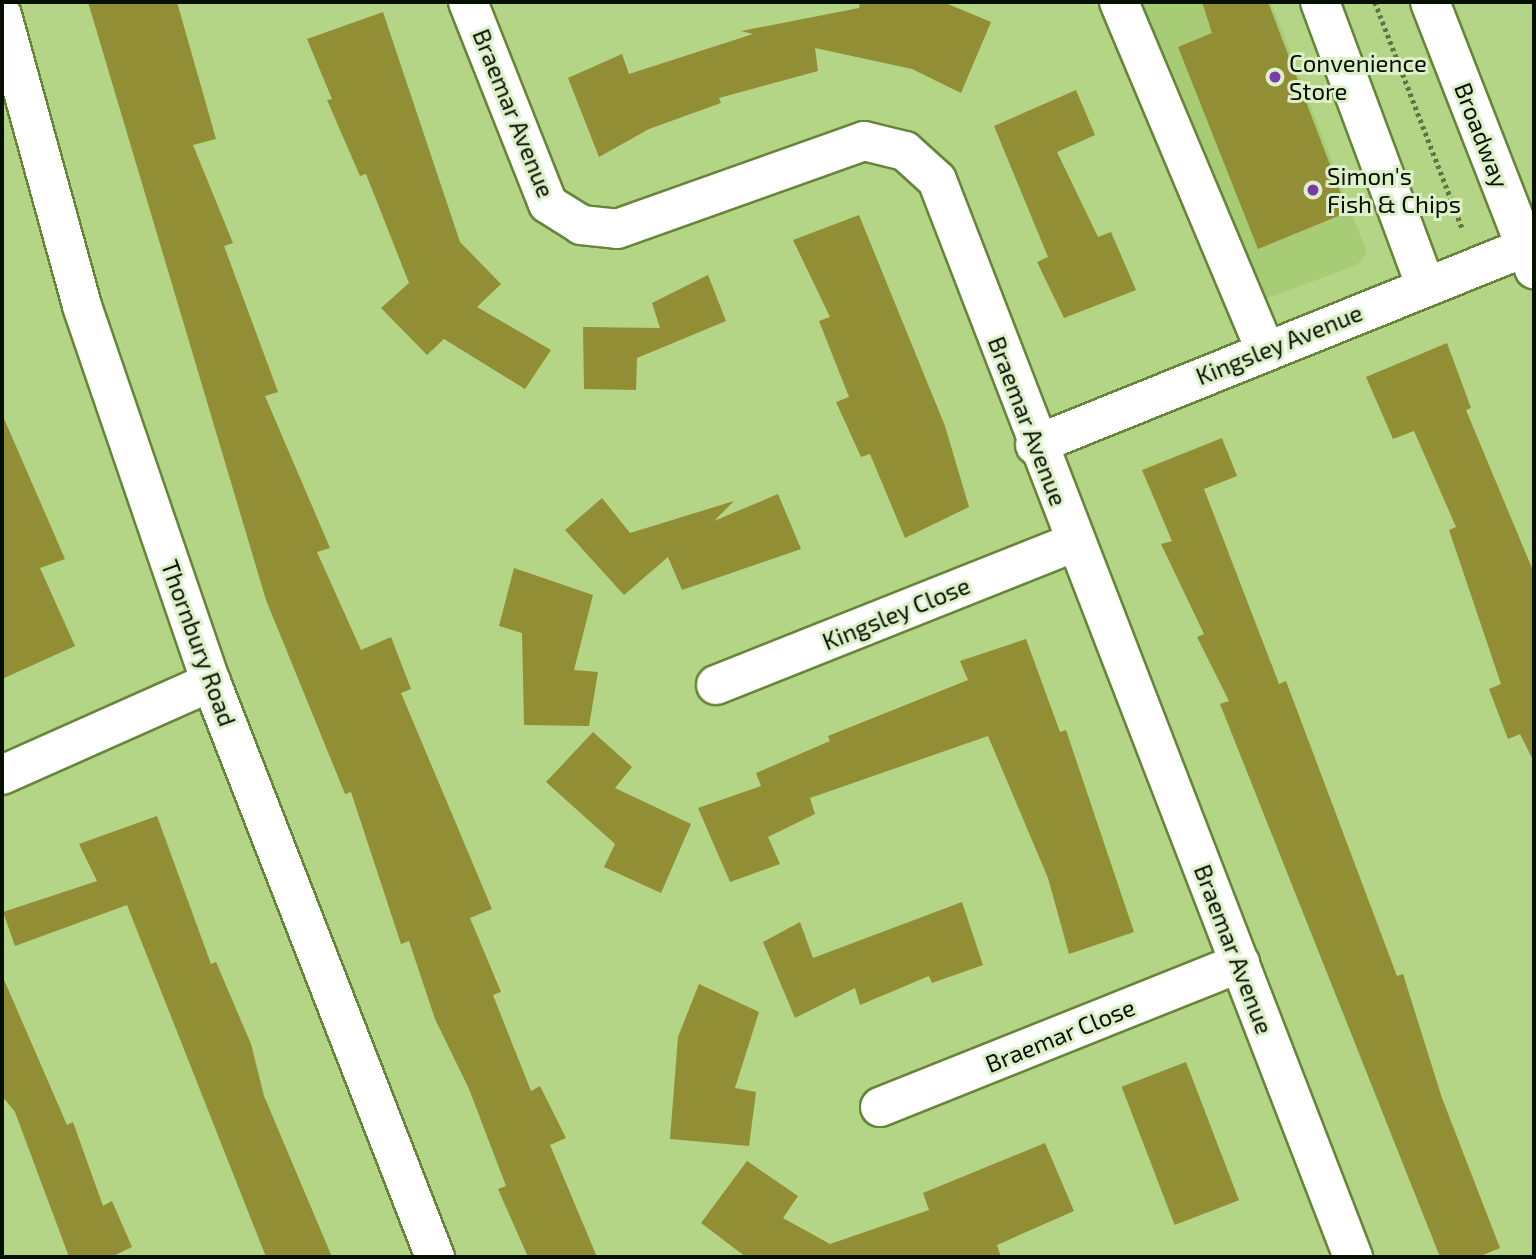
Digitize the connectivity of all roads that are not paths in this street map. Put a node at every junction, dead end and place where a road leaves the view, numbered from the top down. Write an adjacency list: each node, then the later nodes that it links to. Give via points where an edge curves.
1 (468, 2): 9 (street, Braemar Avenue, via 548,204 580,225 617,229 864,141 905,151 937,180)
2 (1119, 2): 8 (street)
3 (1320, 2): 7 (street)
4 (1430, 2): 6 (street, Broadway)
5 (2, 15): 11 (street, Thornbury Road, via 82,306)
6 (1530, 258): 7 (street, Kingsley Avenue, via 1476,265)
7 (1425, 285): 8 (street, Kingsley Avenue)
8 (1265, 349): 9 (street, Kingsley Avenue)
9 (1035, 444): 10 (street, Braemar Avenue)
10 (1076, 542): 12 (street, Kingsley Close); 14 (street, Braemar Avenue)
11 (211, 682): 13 (street); 16 (street, Thornbury Road)
12 (716, 685)
13 (2, 775)
14 (1240, 963): 15 (street, Braemar Close); 17 (street, Braemar Avenue)
15 (880, 1107)
16 (435, 1257)
17 (1353, 1257)

